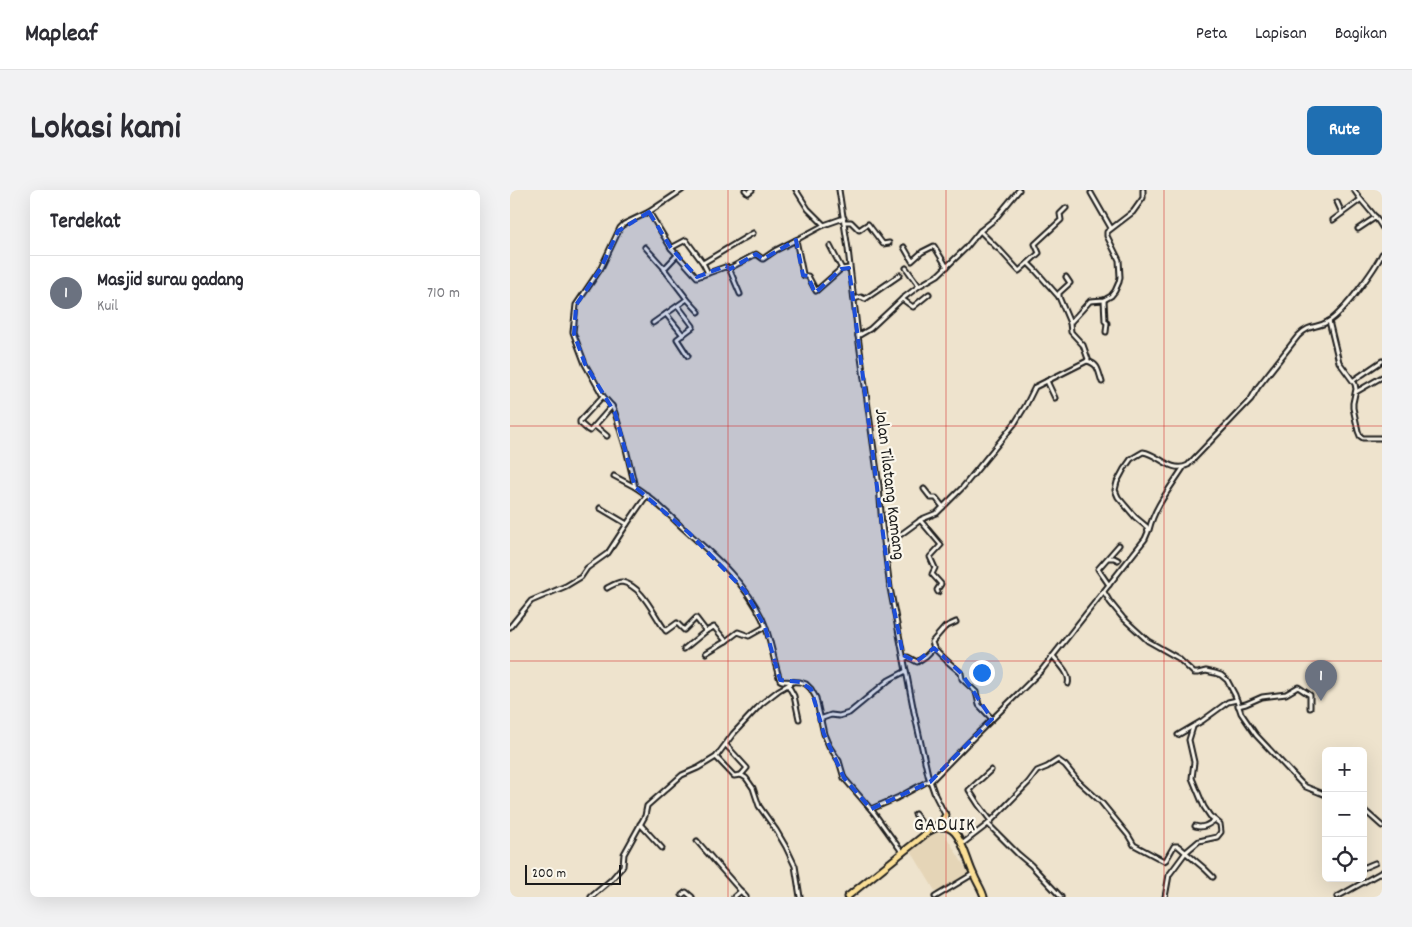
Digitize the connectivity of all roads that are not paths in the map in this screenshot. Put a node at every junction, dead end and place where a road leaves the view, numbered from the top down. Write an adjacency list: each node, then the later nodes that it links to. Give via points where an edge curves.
1 (682, 190): 13 (street)
2 (745, 190): 3 (street, via 748,193)
3 (752, 190)
4 (796, 190): 18 (street)
5 (839, 190): 16 (street, Jalan Tilatang Kamang)
6 (1019, 190): 22 (street)
7 (1143, 190): 20 (street, via 1144,198 1133,212)
8 (1354, 190): 10 (street)
9 (1091, 193): 20 (street)
10 (1360, 200): 14 (street); 15 (street)
11 (1337, 202): 14 (street)
12 (1066, 208): 33 (street, via 1060,214 1061,220 1035,244 1039,252)
13 (649, 212): 29 (street); 68 (street, via 620,228 601,268 576,306 574,334 585,364)
14 (1342, 213): 17 (street)
15 (1376, 217): 19 (street); 21 (street)
16 (844, 220): 18 (street); 25 (street, via 852,222 859,230 868,224 883,244); 37 (street, Jalan Tilatang Kamang)
17 (1333, 220)
18 (824, 225): 24 (street)
19 (1382, 227)
20 (1111, 228): 50 (street, via 1107,234 1118,257 1120,277 1115,291)
21 (1358, 229)
22 (980, 231): 33 (street, via 1018,270); 34 (street)
23 (753, 233): 32 (street)
24 (796, 240): 36 (street, via 763,259 756,254); 39 (street, via 803,274 808,276 816,291)
25 (889, 242)
26 (830, 246): 39 (street)
27 (645, 247): 35 (street)
28 (904, 247): 34 (street, via 912,261 934,246)
29 (671, 248): 30 (street); 32 (street, via 686,240)
30 (678, 254): 35 (street); 40 (street, via 696,276)
31 (1382, 254): 54 (street, via 1370,275)
32 (703, 263): 40 (street)
33 (1028, 263): 46 (street)
34 (947, 267): 43 (street)
35 (664, 268): 47 (street)
36 (729, 268): 40 (street, via 726,266); 44 (street)
37 (849, 268): 39 (street); 48 (street, Jalan Tilatang Kamang)
38 (906, 268): 43 (street)
39 (842, 269)
40 (708, 273)
41 (900, 275): 48 (street, via 865,299)
42 (1066, 277): 46 (street, via 1070,282)
43 (919, 286): 49 (street)
44 (740, 294)
45 (929, 294): 49 (street, via 913,308)
46 (1058, 297): 56 (street)
47 (688, 299): 51 (street); 52 (street)
48 (854, 299): 59 (street, Jalan Tilatang Kamang)
49 (902, 299): 59 (street)
50 (1104, 300): 56 (street, via 1090,301); 57 (street)
51 (678, 306): 53 (street); 58 (street, via 693,326)
52 (699, 312)
53 (666, 314): 55 (street); 58 (street)
54 (1329, 321): 64 (street, via 1339,362); 74 (street, via 1305,329 1298,336 1251,399)
55 (653, 323)
56 (1070, 323): 61 (street, via 1071,332 1087,354)
57 (1106, 332)
58 (683, 335): 60 (street, via 678,340)
59 (858, 336): 85 (street, Jalan Tilatang Kamang)
60 (688, 356)
61 (1087, 361): 65 (street); 66 (street, via 1096,366)
62 (1382, 361): 64 (street)
63 (1382, 377): 67 (street)
64 (1354, 380): 67 (street)
65 (1046, 381): 69 (street); 79 (street, via 1032,389 1013,426)
66 (1102, 382)
67 (1356, 392): 73 (street, via 1353,405 1360,436)
68 (603, 396): 70 (street); 71 (street, via 580,421 590,431)
69 (1055, 398)
70 (612, 406): 71 (street); 76 (street)
71 (595, 426): 72 (street)
72 (607, 436)
73 (1382, 438)
74 (1183, 468): 83 (street, via 1154,514); 83 (street, via 1143,452 1131,459 1124,469 1117,482 1118,497)
75 (614, 476): 76 (street)
76 (635, 487): 78 (street)
77 (924, 489): 79 (street)
78 (647, 495): 82 (street); 94 (street, via 729,571 750,597)
79 (943, 507): 81 (street, via 937,514)
80 (600, 508): 82 (street)
81 (920, 520): 85 (street); 90 (street, via 941,545 930,557 936,568 932,574 941,584)
82 (627, 524): 93 (street, via 608,553 587,568 581,577 531,601)
83 (1148, 532): 88 (street)
84 (1119, 545): 86 (street)
85 (885, 546): 101 (street, Jalan Tilatang Kamang)
86 (1109, 558): 87 (street); 88 (street, via 1098,570)
87 (1118, 560)
88 (1109, 585): 91 (street)
89 (607, 588): 95 (street, via 620,582 637,589 666,631 677,624 684,630 696,618)
90 (938, 592)
91 (1104, 592): 100 (street); 106 (street, via 1119,614 1148,641 1178,658 1194,673 1206,671 1222,675)
92 (956, 622): 97 (street, via 945,627 934,639)
93 (510, 627)
94 (766, 627): 96 (street, via 749,636 738,632); 103 (street, via 780,680)
95 (706, 631): 96 (street, via 714,627); 98 (street)
96 (726, 641): 99 (street)
97 (934, 648): 101 (street, via 917,662 908,657); 111 (street, via 962,674 962,679 976,692 979,705)
98 (684, 649)
99 (706, 653)
100 (1053, 656): 104 (street, via 1068,676); 111 (street)
101 (904, 659): 102 (street, Jalan Tilatang Kamang)
102 (906, 671): 110 (street, via 889,680 850,714); 118 (street, Jalan Tilatang Kamang)
103 (793, 681): 105 (street); 110 (street, via 806,684 811,689)
104 (1068, 684)
105 (788, 686): 109 (street, via 794,696); 114 (street, via 761,704)
106 (1237, 700): 107 (street); 112 (street, via 1228,702)
107 (1238, 706): 108 (street, via 1300,687 1310,696); 119 (street, via 1258,738 1296,779)
108 (1310, 708)
109 (799, 719)
110 (820, 719): 120 (street, via 844,778)
111 (992, 719): 118 (street)
112 (1192, 727): 113 (street); 124 (street, via 1188,740 1194,762 1192,778 1204,807)
113 (1178, 735)
114 (726, 744): 115 (street); 117 (street, via 748,768)
115 (716, 757): 117 (street, via 734,776); 126 (street, via 682,775 647,806)
116 (991, 770): 125 (street, via 970,790)
117 (741, 774): 150 (street, via 754,788 758,803 786,848 794,866)
118 (930, 781): 120 (street); 123 (street, Jalan Tilatang Kamang)
119 (1322, 793)
120 (871, 809): 135 (street)
121 (1367, 813): 128 (street)
122 (915, 814): 131 (street)
123 (946, 815): 129 (highway); 130 (street, Jalan Tilatang Kamang)
124 (1215, 820): 127 (street, via 1206,826); 136 (street, via 1221,828 1219,836 1200,841)
125 (990, 822): 133 (street); 136 (street, via 1037,771 1058,760 1102,802 1134,845 1164,861 1174,846); 154 (street)
126 (640, 824): 134 (street); 146 (street, via 624,854 623,866)
127 (1195, 826)
128 (1382, 826)
129 (934, 828): 130 (highway); 131 (highway)
130 (954, 830): 133 (highway)
131 (928, 832): 135 (highway)
132 (697, 841): 144 (street)
133 (962, 844): 140 (highway)
134 (662, 848)
135 (903, 852): 151 (highway)
136 (1186, 852): 141 (street); 155 (street, via 1170,875)
137 (1376, 863): 138 (street)
138 (1367, 866)
139 (1382, 872): 142 (street)
140 (973, 874): 152 (street); 153 (highway)
141 (1213, 877)
142 (1367, 878)
143 (1359, 882): 156 (street)
144 (741, 891): 148 (street); 149 (street)
145 (682, 895): 147 (street, via 686,892)
146 (591, 897)
147 (692, 897)
148 (734, 897)
149 (746, 897)
150 (800, 897)
151 (847, 897)
152 (935, 897)
153 (984, 897)
154 (1062, 897)
155 (1165, 897)
156 (1337, 897)

